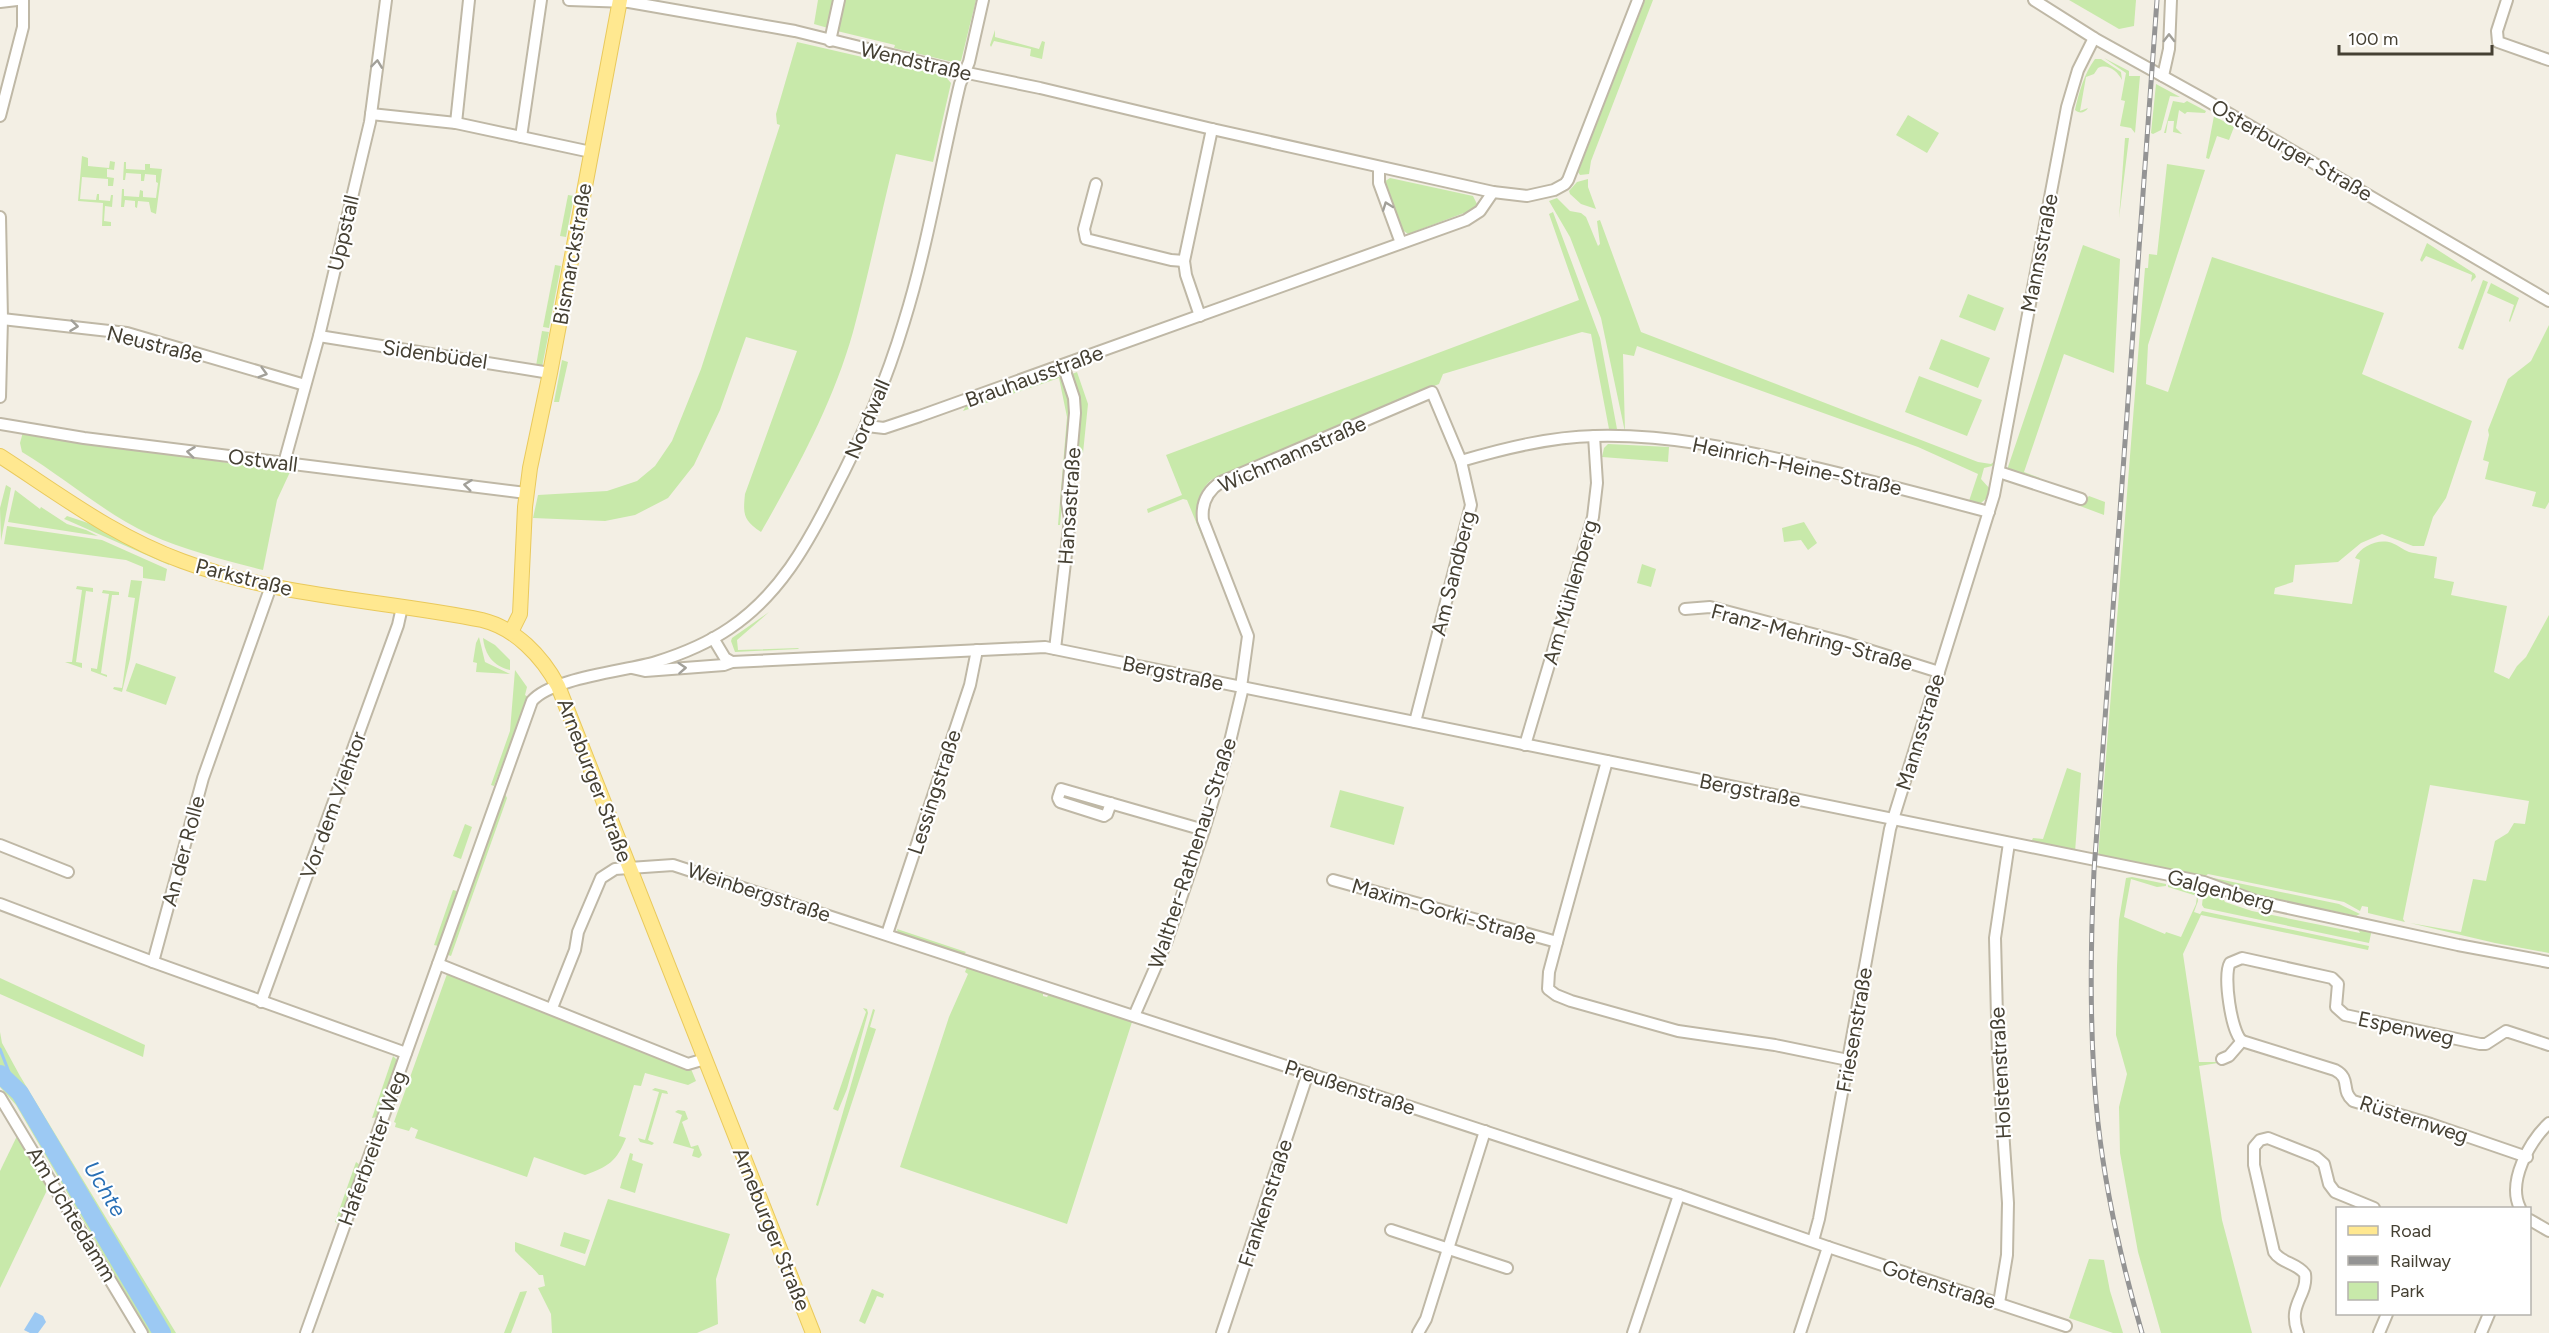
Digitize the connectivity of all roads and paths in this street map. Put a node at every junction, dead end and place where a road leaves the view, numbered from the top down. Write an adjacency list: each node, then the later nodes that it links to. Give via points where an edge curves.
1 (17, 0): 14 (street)
2 (23, 0): 20 (street, via 23,27)
3 (386, 0): 21 (street, Uppstall, one-way to 3)
4 (469, 0): 22 (street)
5 (541, 0): 24 (street)
6 (569, 0): 13 (street, Wendstraße)
7 (839, 0): 16 (street)
8 (983, 0): 18 (street, Nordwall)
9 (1638, 0): 28 (street, Wendstraße, via 1565,184 1527,196)
10 (2034, 0): 15 (street, Osterburger Straße)
11 (2171, 0): 19 (street, one-way to 11, via 2169,49)
12 (2507, 0): 17 (street, via 2497,31 2498,42)
13 (620, 1): 16 (street, Wendstraße, via 778,28); 25 (main road, Bismarckstraße)
14 (0, 2)
15 (2094, 38): 19 (street, Osterburger Straße); 47 (street, Mannsstraße, via 2078,70 2067,106)
16 (830, 41): 18 (street, Wendstraße)
17 (2549, 60)
18 (965, 72): 23 (street, Wendstraße); 42 (street, Nordwall, via 908,310)
19 (2163, 76): 32 (street, Osterburger Straße)
20 (0, 116)
21 (371, 118): 22 (street); 35 (street, Uppstall)
22 (456, 123): 24 (street)
23 (1212, 129): 26 (street, Wendstraße); 31 (street)
24 (521, 137): 25 (street)
25 (591, 152): 37 (main road, Bismarckstraße)
26 (1379, 167): 28 (street, Wendstraße); 30 (street, one-way to 26, via 1379,183)
27 (1096, 184): 31 (street, via 1084,229 1086,239)
28 (1493, 192): 30 (street, Brauhausstraße, via 1479,211 1466,220)
29 (0, 217): 34 (street)
30 (1401, 243): 33 (street, Brauhausstraße)
31 (1184, 261): 33 (street)
32 (2549, 301)
33 (1200, 316): 36 (street, Brauhausstraße)
34 (2, 319): 38 (street, Neustraße, one-way to 38, via 127,333); 40 (street)
35 (320, 336): 37 (street, Sidenbüdel); 38 (street, Uppstall)
36 (1063, 365): 42 (street, Brauhausstraße, via 884,428); 56 (street, Hansastraße, via 1075,413 1067,503 1070,519)
37 (550, 373): 49 (main road, Bismarckstraße)
38 (305, 385): 46 (street, Uppstall)
39 (1432, 392): 45 (street, Am Sandberg); 62 (street, Wichmannstraße, via 1221,482 1207,494 1203,520 1248,636)
40 (0, 397)
41 (0, 424): 46 (street, Ostwall, one-way to 41)
42 (867, 426): 55 (street, Nordwall, via 794,564 753,610)
43 (1594, 436): 45 (street, Heinrich-Heine-Straße, via 1544,441); 50 (street, Heinrich-Heine-Straße, via 1652,438 1738,449); 64 (street, Am Mühlenberg, via 1597,483 1591,525)
44 (0, 456): 51 (main road, Parkstraße, via 139,543 201,568)
45 (1461, 461): 63 (street, Am Sandberg, via 1470,513)
46 (284, 463): 49 (street, Ostwall, one-way to 46)
47 (1999, 472): 48 (street); 50 (street, Mannsstraße)
48 (2081, 499)
49 (525, 500): 54 (main road, via 520,614)
50 (1989, 512): 60 (street, Mannsstraße)
51 (271, 586): 52 (main road, Parkstraße); 77 (street, An der Rolle, via 203,778)
52 (402, 607): 54 (main road, Parkstraße, via 482,620); 80 (street, Vor dem Viehtor)
53 (1685, 609): 60 (street, Franz-Mehring-Straße, via 1710,607)
54 (511, 632): 61 (main road, Arneburger Straße, via 525,643)
55 (713, 638): 58 (street); 59 (street, Nordwall)
56 (1055, 649): 57 (street, Bergstraße, via 1035,646); 62 (street, Bergstraße)
57 (977, 650): 58 (street, Bergstraße); 75 (street, Lessingstraße, via 969,686)
58 (732, 663): 59 (street, Bergstraße, one-way to 58, via 645,671)
59 (632, 668): 61 (street, Nordwall)
60 (1939, 672): 67 (street, Mannsstraße)
61 (558, 686): 71 (main road, Arneburger Straße); 79 (street, Haferbreiter Weg, via 536,697 529,708)
62 (1242, 687): 63 (street, Bergstraße); 68 (street, Walther-Rathenau-Straße)
63 (1415, 722): 64 (street, Bergstraße)
64 (1525, 745): 65 (street, Bergstraße)
65 (1607, 761): 67 (street, Bergstraße); 76 (street)
66 (1111, 803): 68 (street)
67 (1893, 819): 69 (street, Galgenberg); 88 (street, Friesenstraße)
68 (1204, 830): 82 (street, Walther-Rathenau-Straße, via 1166,943)
69 (2009, 843): 78 (street, Galgenberg, via 2204,882 2256,901); 104 (street, Holstenstraße, via 1995,938 2008,1210)
70 (0, 845): 72 (street)
71 (629, 867): 75 (street, Weinbergstraße, via 666,863 680,866); 81 (street, Weinbergstraße, via 612,870 601,878); 86 (main road, Arneburger Straße)
72 (68, 872)
73 (1333, 880): 76 (street, Maxim-Gorki-Straße)
74 (0, 904): 77 (street)
75 (887, 934): 82 (street, Preußenstraße)
76 (1557, 942): 88 (street, Maxim-Gorki-Straße, via 1547,981 1548,989 1556,995 1678,1031)
77 (153, 962): 80 (street)
78 (2549, 962)
79 (438, 964): 81 (street); 85 (street, Haferbreiter Weg)
80 (261, 1002): 85 (street)
81 (552, 1008): 86 (street, via 688,1064)
82 (1134, 1016): 89 (street, Preußenstraße)
83 (2242, 1041): 84 (street, Espenweg, via 2234,1030 2226,976 2228,966 2237,958 2332,978 2338,984 2336,1007 2345,1015 2480,1044 2506,1031); 87 (street); 93 (street, Rüsternweg, via 2342,1074 2353,1101)
84 (2549, 1045)
85 (406, 1053): 109 (street, Haferbreiter Weg)
86 (705, 1059): 110 (main road, Arneburger Straße)
87 (2222, 1059)
88 (1848, 1060): 100 (street, Friesenstraße)
89 (1308, 1073): 92 (street, Preußenstraße); 111 (street, Frankenstraße)
90 (0, 1097): 108 (street, Am Uchtedamm)
91 (2549, 1124): 93 (street)
92 (1485, 1131): 94 (street, Preußenstraße); 102 (street)
93 (2527, 1157): 96 (street, via 2516,1184)
94 (1679, 1195): 100 (street, Preußenstraße); 113 (street)
95 (2369, 1207): 115 (street, via 2335,1192 2324,1164 2316,1156 2268,1138 2254,1147 2254,1165 2274,1252 2305,1274 2294,1310)
96 (2519, 1207)
97 (2531, 1221): 99 (street)
98 (1391, 1230): 102 (street)
99 (2549, 1231)
100 (1813, 1241): 101 (street, Gotenstraße)
101 (1828, 1247): 104 (street, Gotenstraße); 114 (street)
102 (1448, 1249): 103 (street); 112 (street)
103 (1507, 1268)
104 (2000, 1303): 107 (street, Gotenstraße)
105 (2387, 1315): 116 (street)
106 (2489, 1315): 117 (street)
107 (2066, 1326)
108 (142, 1333)
109 (306, 1333)
110 (813, 1333)
111 (1222, 1333)
112 (1418, 1333)
113 (1633, 1333)
114 (1800, 1333)
115 (2298, 1333)
116 (2379, 1333)
117 (2481, 1333)

